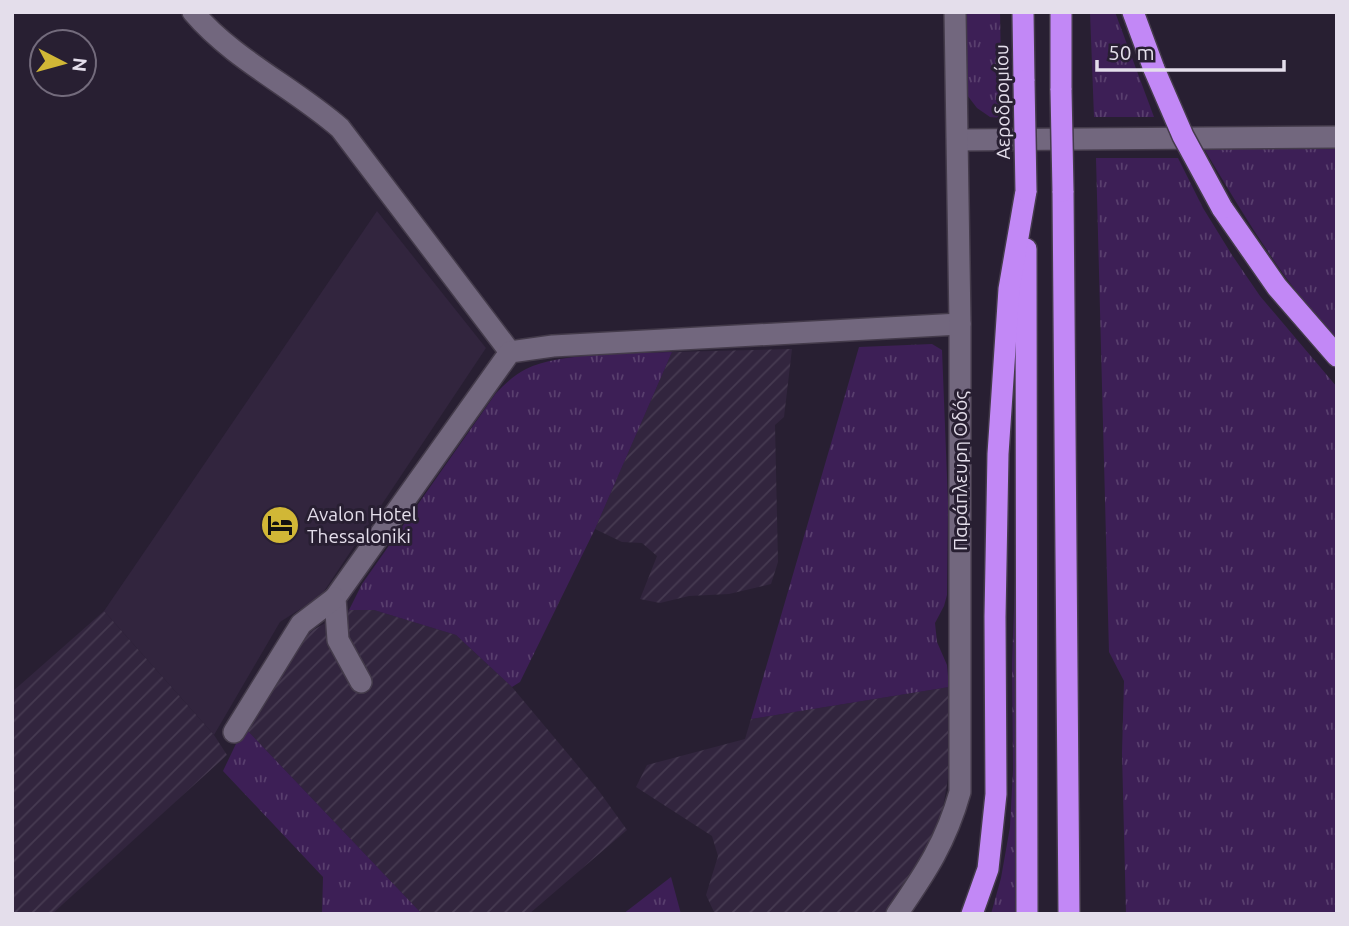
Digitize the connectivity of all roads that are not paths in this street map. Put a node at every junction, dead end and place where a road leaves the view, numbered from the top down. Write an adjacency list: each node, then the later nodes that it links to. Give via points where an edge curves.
1 (193, 12): 10 (street, via 227,46 340,128)
2 (955, 12): 7 (street, Παράπλευρη Οδός)
3 (1023, 12): 8 (highway, Αεροδρομίου, bridge)
4 (1060, 12): 18 (highway, bridge)
5 (1133, 12): 11 (highway, bridge, via 1183,136 1222,208 1277,287)
6 (1337, 136): 7 (street)
7 (958, 140): 9 (street, Παράπλευρη Οδός)
8 (1026, 191): 16 (highway, via 1009,289 998,454 996,794 988,869); 17 (highway)
9 (960, 324): 10 (street); 15 (street, Παράπλευρη Οδός, via 960,792 940,847)
10 (510, 352): 12 (street)
11 (1337, 356)
12 (335, 598): 13 (street, via 338,639); 14 (street, via 301,625)
13 (361, 682)
14 (234, 732)
15 (897, 914)
16 (972, 914)
17 (1027, 914)
18 (1069, 914)

